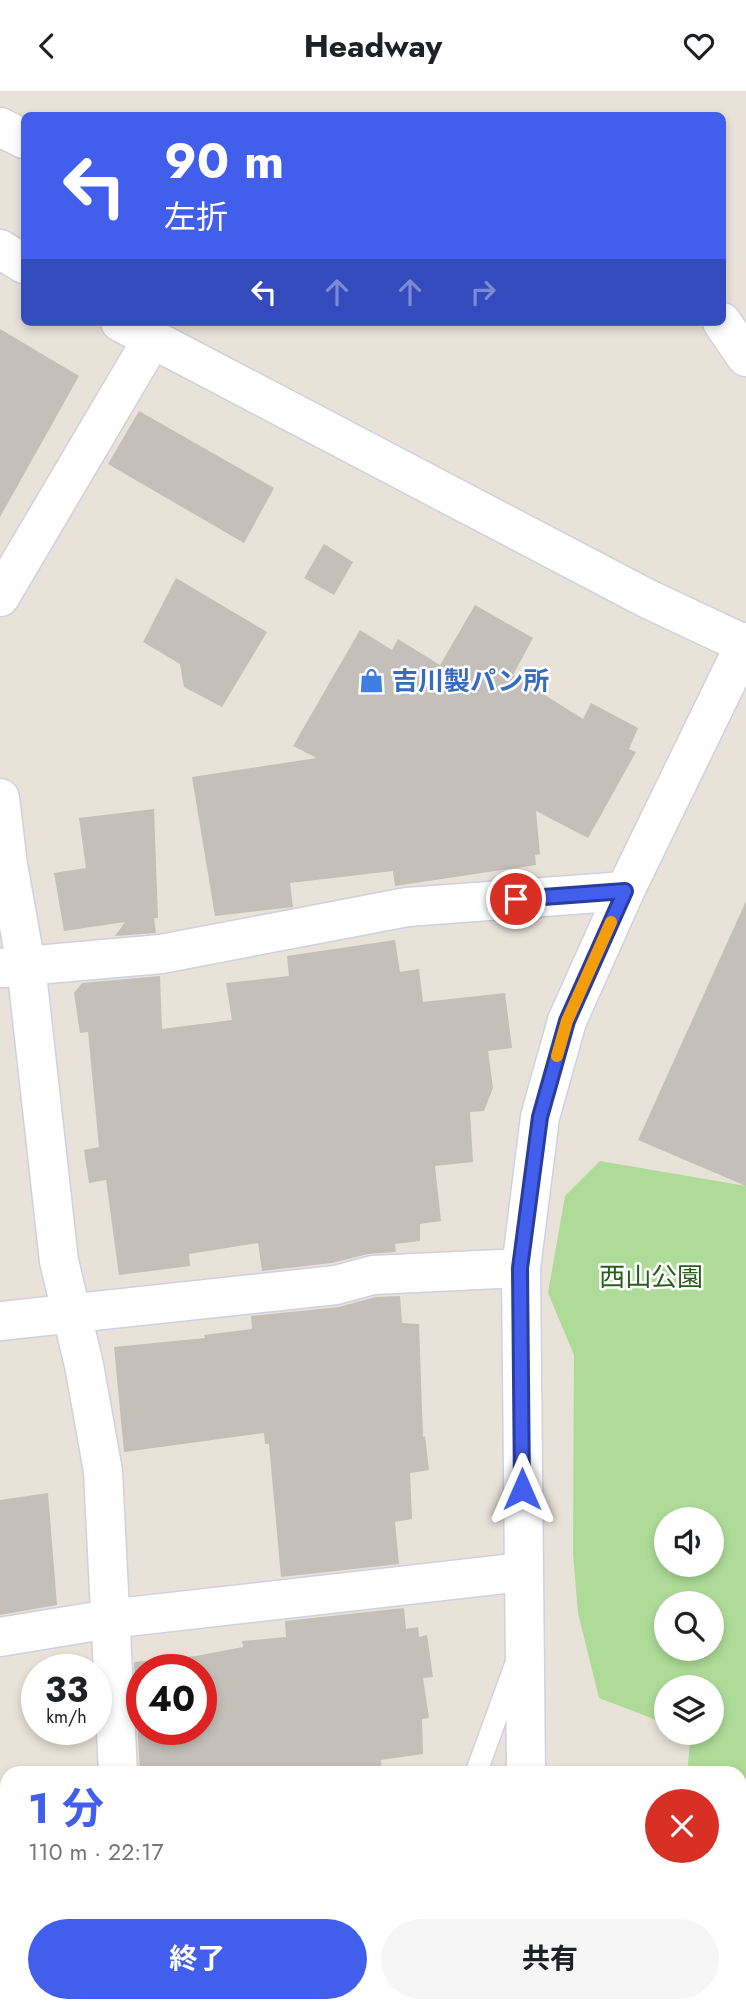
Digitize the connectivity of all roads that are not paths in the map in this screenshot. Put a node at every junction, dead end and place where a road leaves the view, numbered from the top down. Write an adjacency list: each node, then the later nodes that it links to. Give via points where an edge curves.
1 (0, 127): 2 (street)
2 (21, 138)
3 (0, 249): 4 (street)
4 (21, 262)
5 (725, 326): 7 (street)
6 (135, 331): 8 (street); 9 (street, via 633,591)
7 (746, 356)
8 (0, 597)
9 (746, 644): 11 (street)
10 (0, 798): 12 (street)
11 (625, 891): 12 (street, via 407,907 161,954); 13 (street, via 564,1033 540,1117)
12 (13, 966): 14 (street, via 58,1261)
13 (520, 1268): 14 (street, via 373,1275 336,1285); 16 (street)
14 (71, 1311): 15 (street); 17 (street, via 103,1471)
15 (0, 1321)
16 (523, 1572): 17 (street); 19 (street)
17 (109, 1619): 18 (street); 20 (street)
18 (0, 1637)
19 (525, 1641): 21 (lane); 22 (street)
20 (118, 1766)
21 (479, 1766)
22 (526, 1766)

